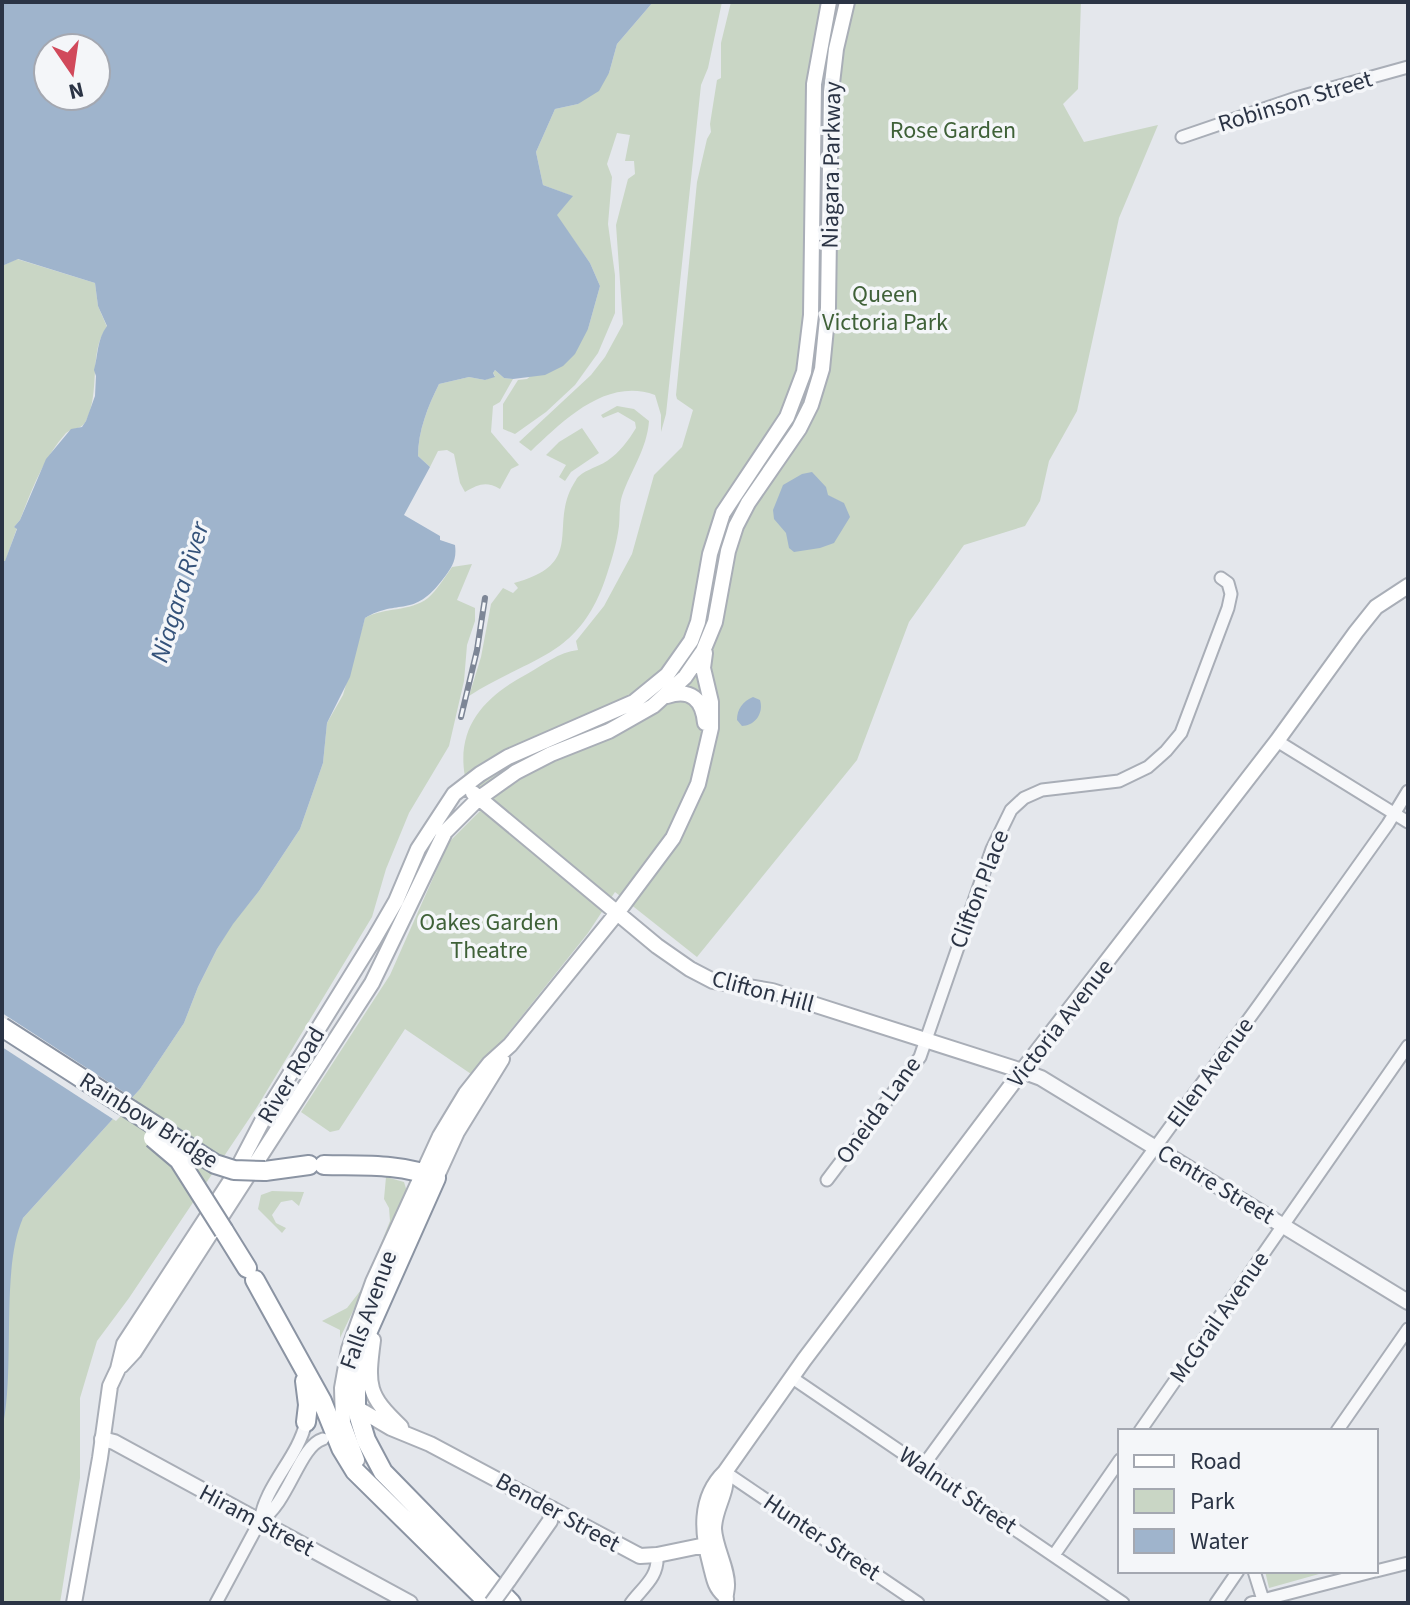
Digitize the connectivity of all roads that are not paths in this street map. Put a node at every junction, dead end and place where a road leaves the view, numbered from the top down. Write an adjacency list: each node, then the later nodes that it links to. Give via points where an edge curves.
1 (829, 2): 11 (main road, Niagara Parkway, via 814,84 811,315 804,372 777,434 723,513 691,641 667,675 634,702 521,751)
2 (847, 2): 7 (main road, Niagara Parkway, via 831,92 828,308 822,369 799,429 736,526)
3 (1408, 67): 4 (street, Robinson Street)
4 (1182, 137)
5 (1221, 578): 18 (street, Clifton Place, via 1231,594 1228,608 1181,733 1166,751 1119,781 1042,790 1024,798 1006,817)
6 (1408, 586): 9 (main road, Victoria Avenue, via 1376,607)
7 (713, 629): 8 (main road, Niagara Parkway, via 698,659); 10 (main road, Falls Avenue, via 703,661 712,710)
8 (664, 698): 10 (main road, Falls Avenue, via 684,692 697,699 704,712); 13 (main road, Niagara Parkway, via 621,725 539,759)
9 (1277, 741): 14 (street); 21 (main road, Victoria Avenue)
10 (706, 752): 16 (main road, Falls Avenue, via 673,838)
11 (466, 784): 13 (main road, Clifton Hill); 30 (main road, River Road, via 435,820 389,914 269,1108 233,1177 124,1344)
12 (1408, 791): 14 (street, Ellen Avenue)
13 (478, 799): 16 (main road, Clifton Hill); 30 (main road, River Road, via 445,832 368,991)
14 (1394, 814): 15 (street); 22 (street, Ellen Avenue)
15 (1408, 822)
16 (617, 913): 18 (main road, Clifton Hill, via 676,961 713,981 772,991); 23 (main road, Falls Avenue, via 510,1045)
17 (2, 1027): 23 (highway, Rainbow Bridge, bridge, via 215,1164 265,1171 316,1165 390,1167)
18 (927, 1039): 21 (main road, Clifton Hill); 24 (street, Oneida Lane, via 920,1057)
19 (2, 1041): 29 (highway, Rainbow Bridge, bridge, via 171,1151 251,1274)
20 (1408, 1046): 25 (street, McGrail Avenue)
21 (1022, 1071): 22 (street, Centre Street); 31 (main road, Victoria Avenue)
22 (1154, 1147): 25 (street, Centre Street); 41 (street, Ellen Avenue)
23 (430, 1176): 27 (highway, Falls Avenue); 32 (main road, Falls Avenue, via 373,1282 349,1349)
24 (827, 1180)
25 (1285, 1226): 26 (street, Centre Street); 34 (street, McGrail Avenue)
26 (1408, 1302)
27 (377, 1310): 32 (highway, Falls Avenue); 36 (main road, Bender Street, via 369,1369 372,1391 382,1410)
28 (1408, 1329): 35 (street)
29 (298, 1359): 33 (highway, via 308,1396); 39 (highway)
30 (118, 1369): 37 (main road, River Road, via 110,1386)
31 (791, 1377): 41 (street, Walnut Street); 42 (main road, Victoria Avenue)
32 (349, 1403): 36 (main road, Bender Street); 44 (main road, Falls Avenue, via 343,1423 354,1454); 60 (highway, Falls Avenue, via 383,1472)
33 (306, 1422): 45 (street, via 262,1506)
34 (1141, 1429)
35 (1338, 1429)
36 (407, 1433): 43 (main road, Bender Street)
37 (102, 1439): 45 (street, Hiram Street); 56 (main road, River Road)
38 (323, 1439): 39 (highway); 45 (street, via 310,1447 273,1513)
39 (341, 1448): 44 (highway, via 355,1471)
40 (1118, 1463): 48 (street)
41 (923, 1466): 48 (street, Walnut Street)
42 (725, 1472): 46 (main road, Victoria Avenue, via 713,1483 707,1502 703,1527); 62 (street, Hunter Street)
43 (552, 1509): 47 (main road, Bender Street, via 640,1556); 59 (street, bridge, via 550,1521)
44 (396, 1511): 59 (highway, Falls Avenue)
45 (260, 1521): 57 (street); 58 (street, Hiram Street)
46 (710, 1544): 47 (main road, Bender Street); 54 (main road, Victoria Avenue, via 717,1588)
47 (657, 1555): 61 (street, via 653,1576)
48 (1054, 1555): 63 (street, Walnut Street)
49 (1408, 1563): 50 (street)
50 (1378, 1570)
51 (1237, 1573): 64 (street)
52 (1254, 1573): 55 (street)
53 (1368, 1573): 55 (street)
54 (726, 1599)
55 (1259, 1602)
56 (74, 1603)
57 (216, 1603)
58 (410, 1603)
59 (491, 1603)
60 (511, 1603)
61 (631, 1603)
62 (918, 1603)
63 (1123, 1603)
64 (1216, 1603)

